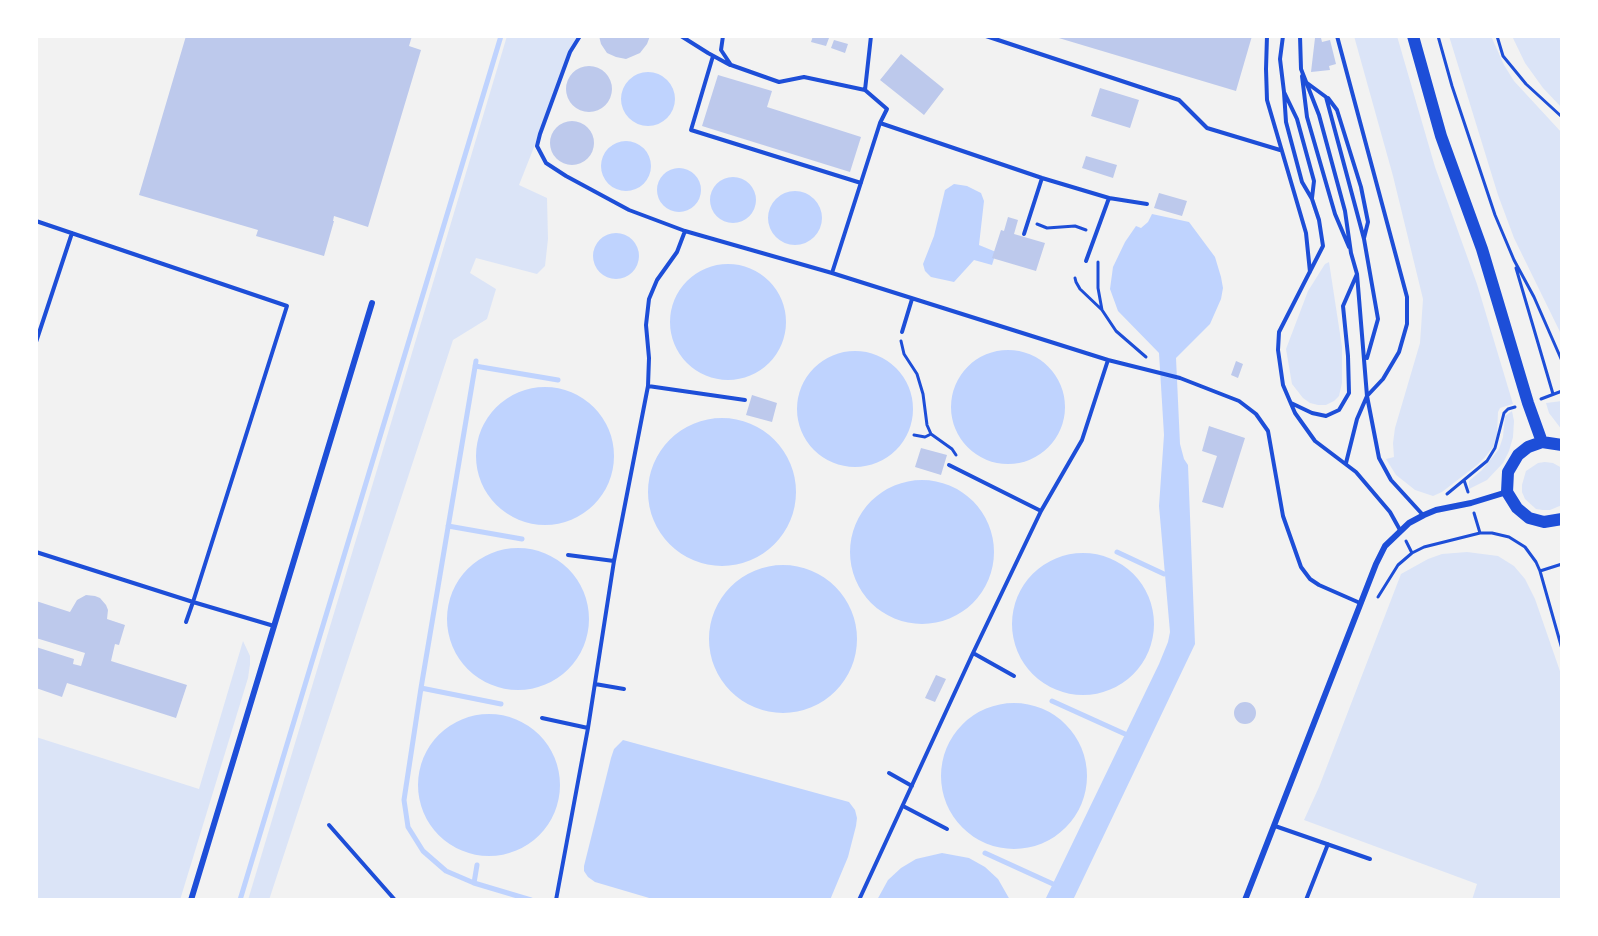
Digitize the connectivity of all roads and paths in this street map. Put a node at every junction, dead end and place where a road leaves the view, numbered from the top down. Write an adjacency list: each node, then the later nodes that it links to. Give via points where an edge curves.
1 (580, 36): 30 (lane, via 570,52 540,134 537,146 546,163 629,210)
2 (681, 36): 13 (lane)
3 (723, 36): 14 (lane, via 721,50)
4 (871, 36): 17 (lane)
5 (986, 36): 22 (lane, via 1179,100 1207,128)
6 (1267, 36): 22 (lane, via 1267,100)
7 (1283, 36): 18 (lane, via 1280,59)
8 (1300, 36): 15 (lane)
9 (1337, 36): 54 (lane, via 1407,297 1407,324 1399,352)
10 (1413, 36): 57 (main road, via 1441,136 1482,249)
11 (1438, 36): 36 (path, via 1495,214)
12 (1497, 36): 20 (path, via 1503,56)
13 (713, 56): 14 (lane); 24 (lane, via 691,130)
14 (731, 65): 17 (lane, via 779,82 804,77)
15 (1301, 69): 16 (lane); 35 (lane, via 1307,117 1335,214)
16 (1306, 83): 19 (lane); 35 (lane, via 1319,115 1345,211)
17 (865, 90): 21 (lane, via 887,109)
18 (1284, 92): 26 (lane, via 1286,122 1302,182); 26 (lane, via 1297,119 1314,181)
19 (1326, 97): 34 (lane); 34 (lane, via 1337,110 1361,187 1368,222)
20 (1562, 117)
21 (880, 123): 23 (lane); 24 (lane)
22 (1281, 150): 39 (lane, via 1306,233)
23 (1042, 178): 25 (lane); 29 (lane)
24 (861, 183): 38 (lane)
25 (1109, 198): 27 (lane); 33 (lane)
26 (1312, 199): 39 (lane, via 1323,246)
27 (1147, 204)
28 (36, 221): 31 (lane)
29 (1028, 221): 32 (lane); 33 (path, via 1047,228 1075,226)
30 (685, 231): 38 (lane); 51 (lane, via 649,300)
31 (72, 233): 46 (lane); 77 (lane, via 287,306)
32 (1024, 234)
33 (1094, 238): 37 (lane); 44 (path, via 1098,244)
34 (1364, 239): 49 (lane, via 1378,319)
35 (1351, 253): 40 (lane)
36 (1514, 260): 48 (path); 53 (path)
37 (1086, 261)
38 (831, 273): 42 (lane)
39 (1310, 273): 56 (lane, via 1279,332 1283,385)
40 (1357, 274): 49 (lane); 56 (lane, via 1343,306 1349,393 1339,410 1326,416)
41 (1076, 278): 44 (path, via 1080,289)
42 (912, 299): 45 (lane); 47 (lane)
43 (372, 303): 80 (street)
44 (1102, 310): 50 (path, via 1116,331 1150,361)
45 (902, 332): 58 (path, via 904,354 923,394)
46 (36, 342)
47 (1108, 360): 50 (lane); 67 (lane, via 1082,440)
48 (1562, 361)
49 (1366, 362): 54 (lane)
50 (1156, 372): 78 (lane, via 1239,401 1256,414 1268,431 1283,516 1301,567 1318,585)
51 (648, 386): 55 (lane); 73 (lane)
52 (1562, 392): 53 (path)
53 (1553, 395): 57 (path)
54 (1367, 396): 62 (lane); 68 (lane, via 1379,458 1391,480)
55 (745, 400)
56 (1291, 403): 62 (lane, via 1315,441)
57 (1528, 403): 60 (main road); 66 (path, via 1504,413 1495,448 1487,461 1443,498)
58 (931, 434): 59 (path); 64 (path, via 952,449)
59 (914, 435)
60 (1542, 442): 61 (main road); 65 (main road, via 1518,455 1508,472)
61 (1562, 445)
62 (1346, 463): 70 (lane, via 1390,512)
63 (949, 465): 64 (lane)
64 (971, 476): 67 (lane)
65 (1508, 492): 66 (street); 69 (main road, via 1517,508 1529,518)
66 (1436, 510): 68 (street)
67 (1041, 511): 82 (lane)
68 (1424, 515): 70 (street)
69 (1561, 522)
70 (1400, 530): 78 (street, via 1385,546)
71 (36, 552): 77 (lane)
72 (568, 555): 73 (lane)
73 (614, 561): 84 (lane)
74 (1562, 564): 75 (path)
75 (1540, 571): 76 (path, via 1525,547 1509,537 1480,533 1412,553 1398,565); 81 (path)
76 (1377, 599)
77 (193, 602): 79 (lane); 80 (lane)
78 (1361, 603): 92 (street)
79 (186, 622)
80 (274, 626): 97 (street)
81 (1562, 649)
82 (973, 653): 83 (lane); 89 (lane)
83 (1014, 676)
84 (595, 684): 85 (lane); 87 (lane)
85 (624, 689)
86 (542, 718): 87 (lane)
87 (588, 728): 96 (lane)
88 (889, 773): 89 (lane)
89 (912, 786): 90 (lane)
90 (903, 806): 93 (lane); 99 (lane)
91 (329, 825): 98 (lane)
92 (1274, 825): 94 (lane); 100 (street)
93 (947, 829)
94 (1328, 844): 95 (lane); 101 (lane)
95 (1370, 859)
96 (557, 899)
97 (191, 900)
98 (395, 900)
99 (859, 900)
100 (1245, 900)
101 (1306, 900)

